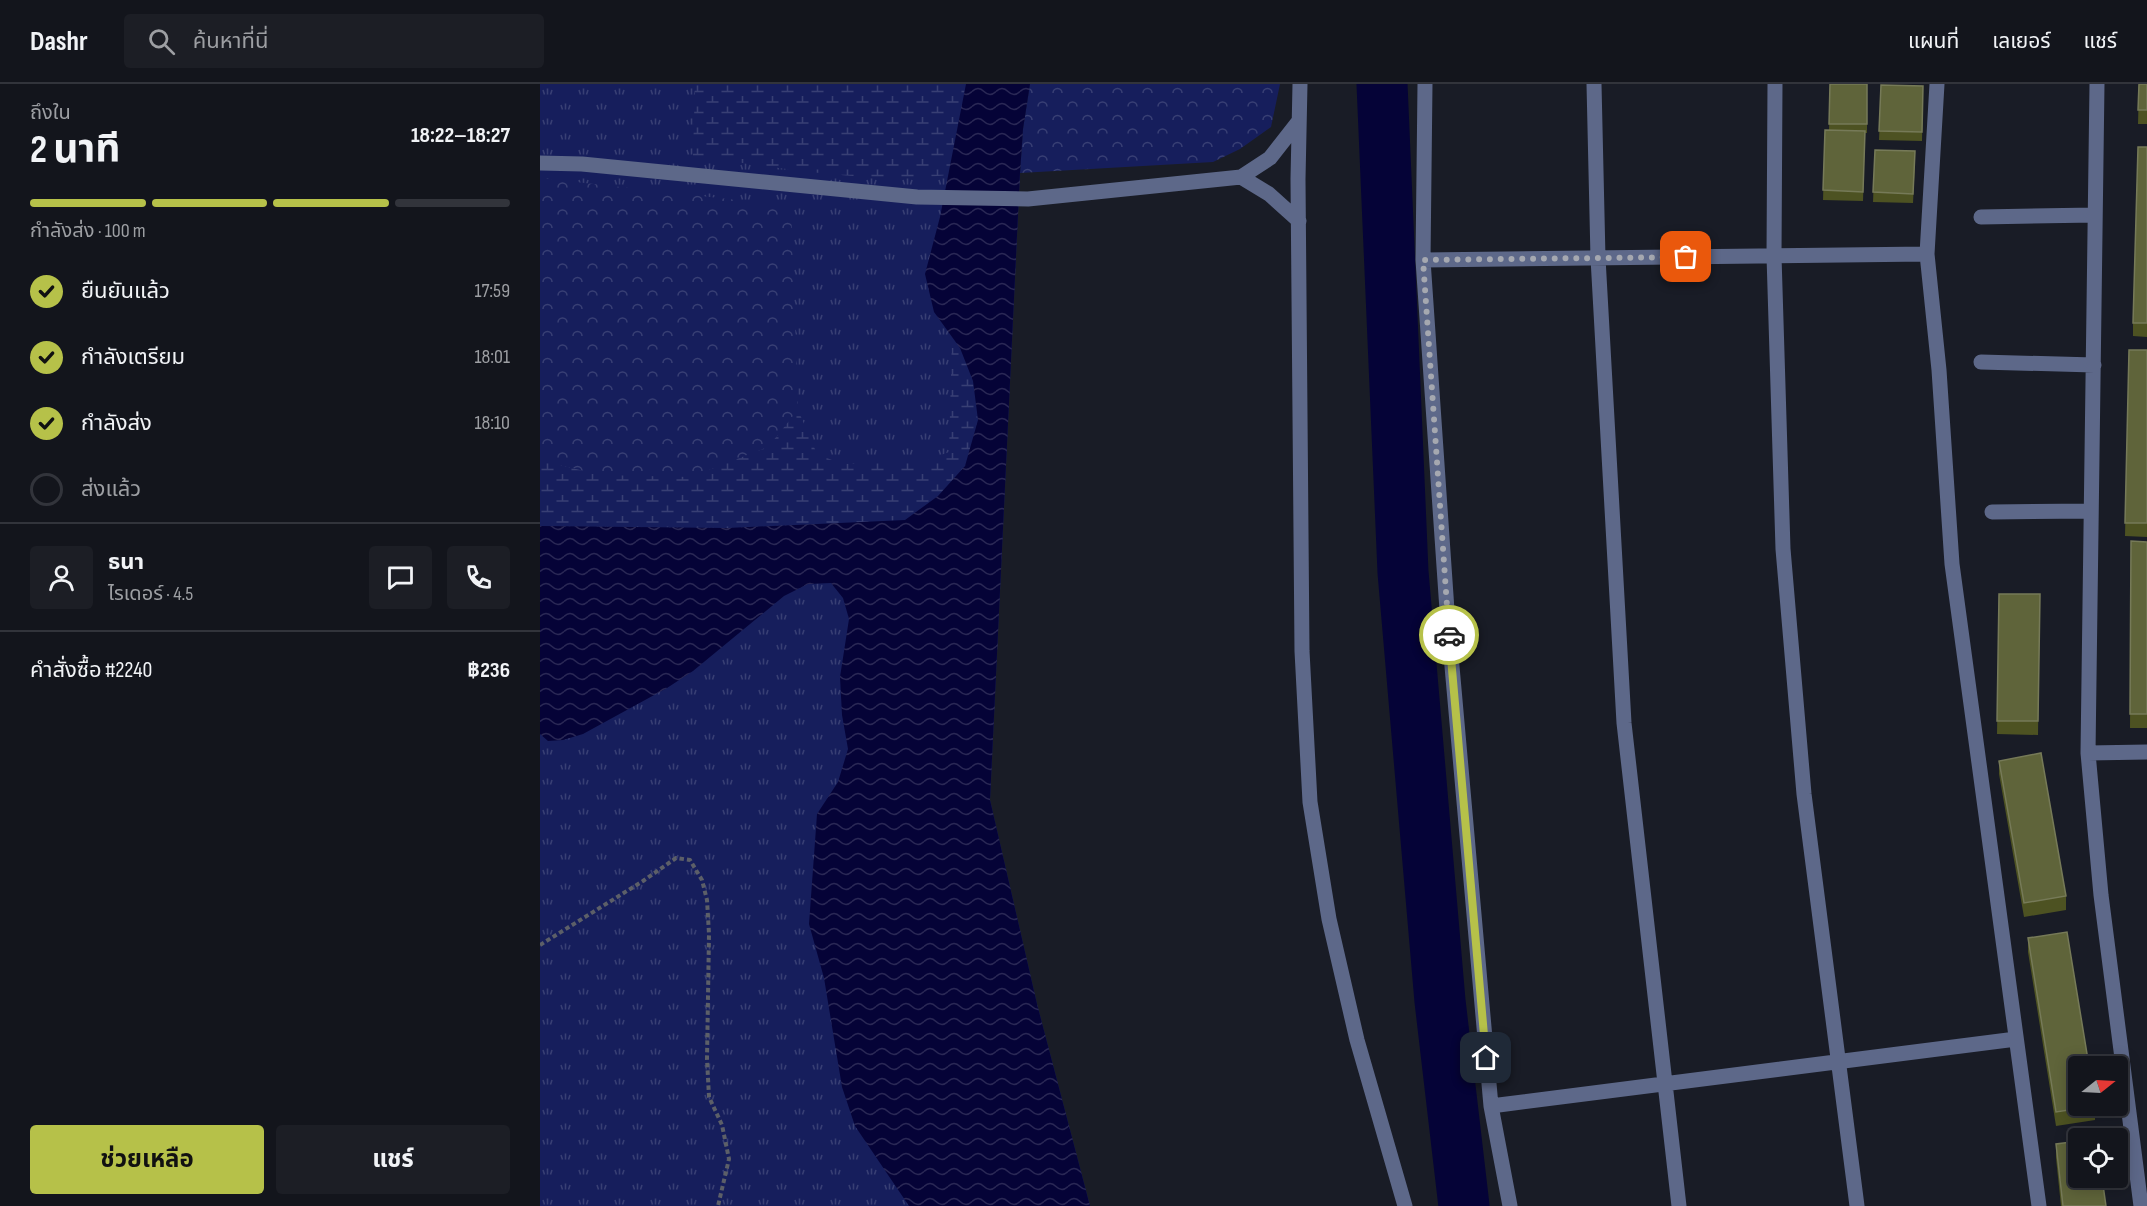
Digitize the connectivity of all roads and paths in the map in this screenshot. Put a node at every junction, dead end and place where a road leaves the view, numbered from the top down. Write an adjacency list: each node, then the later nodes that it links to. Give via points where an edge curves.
1 (1300, 84): 7 (street)
2 (1425, 84): 16 (street)
3 (1594, 84): 15 (street)
4 (1775, 84): 14 (street)
5 (1937, 84): 13 (street)
6 (2097, 84): 10 (street)
7 (1299, 121): 9 (street, via 1270,158); 12 (street)
8 (540, 163): 9 (street, via 917,197 1028,199)
9 (1241, 177): 12 (street, via 1269,194)
10 (2095, 215): 11 (street); 18 (street)
11 (1981, 217)
12 (1299, 220): 29 (street, via 1302,651 1310,802 1329,919 1352,1018)
13 (1927, 254): 14 (street); 24 (street, via 1952,564)
14 (1774, 256): 15 (street); 25 (street, via 1783,549 1804,794)
15 (1598, 258): 16 (street); 26 (street, via 1624,723)
16 (1423, 260): 27 (street, via 1447,610)
17 (1981, 362): 18 (street)
18 (2094, 365): 19 (street)
19 (2091, 511): 20 (street); 22 (street)
20 (1992, 512)
21 (2147, 752): 22 (street)
22 (2088, 753): 34 (street, via 2101,895)
23 (540, 945): 28 (path, via 676,858 690,860 702,880 707,900 709,1097 722,1125 729,1159)
24 (2016, 1039): 25 (street); 33 (street)
25 (1839, 1061): 26 (street); 32 (street)
26 (1665, 1082): 27 (street); 31 (street)
27 (1491, 1106): 30 (street)
28 (718, 1206)
29 (1405, 1206)
30 (1510, 1206)
31 (1679, 1206)
32 (1857, 1206)
33 (2039, 1206)
34 (2141, 1206)

